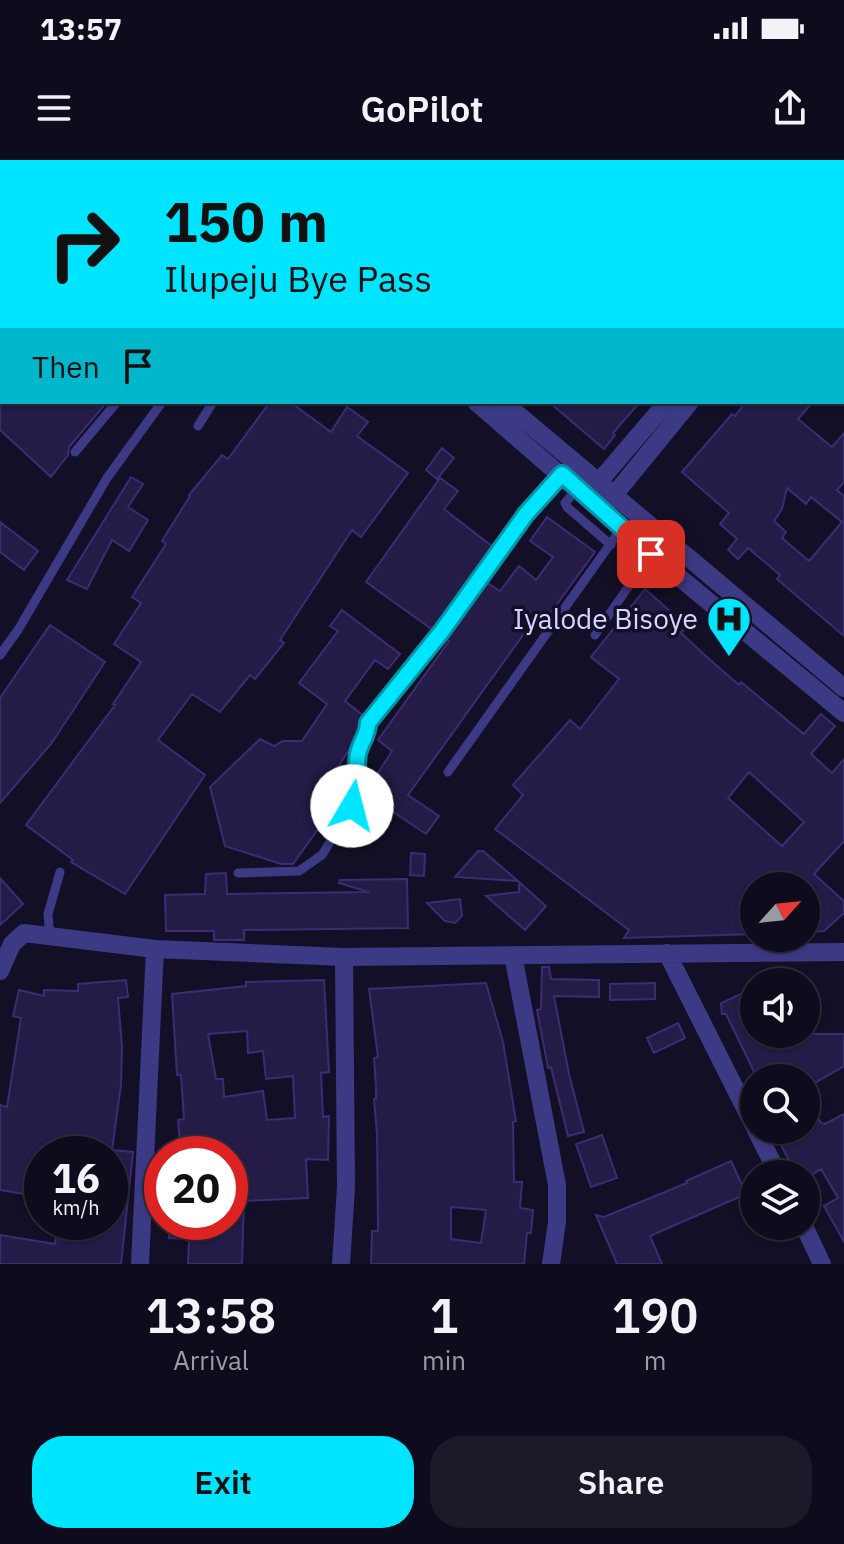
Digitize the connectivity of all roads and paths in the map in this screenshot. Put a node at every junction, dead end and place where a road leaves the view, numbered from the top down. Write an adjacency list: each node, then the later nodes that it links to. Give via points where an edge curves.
1 (115, 404): 9 (lane)
2 (161, 404): 18 (lane, via 107,478)
3 (212, 404): 8 (lane)
4 (478, 404): 10 (street)
5 (665, 404): 11 (street)
6 (688, 404): 12 (street)
7 (512, 405): 11 (street)
8 (198, 426)
9 (75, 452)
10 (562, 474): 11 (street); 23 (lane, via 368,723 352,806 322,855 299,871)
11 (588, 492): 12 (street); 13 (street); 15 (lane, via 576,489 565,503)
12 (613, 495): 13 (street); 19 (street)
13 (602, 510): 14 (street)
14 (628, 533): 15 (lane, via 621,530); 16 (street)
15 (611, 545): 21 (lane)
16 (651, 554): 17 (lane); 20 (street)
17 (595, 635)
18 (0, 655)
19 (844, 688)
20 (844, 713)
21 (448, 772)
22 (60, 872): 24 (lane, via 48,914)
23 (238, 873)
24 (50, 938): 25 (street); 30 (street, via 24,933 12,944)
25 (155, 949): 29 (street); 33 (street)
26 (844, 952): 27 (street)
27 (667, 953): 28 (street); 31 (street)
28 (513, 955): 29 (street); 35 (street, via 557,1185)
29 (344, 957): 34 (street, via 346,1187)
30 (0, 971)
31 (740, 1098)
32 (811, 1240): 36 (street)
33 (140, 1264)
34 (341, 1264)
35 (551, 1264)
36 (822, 1264)

